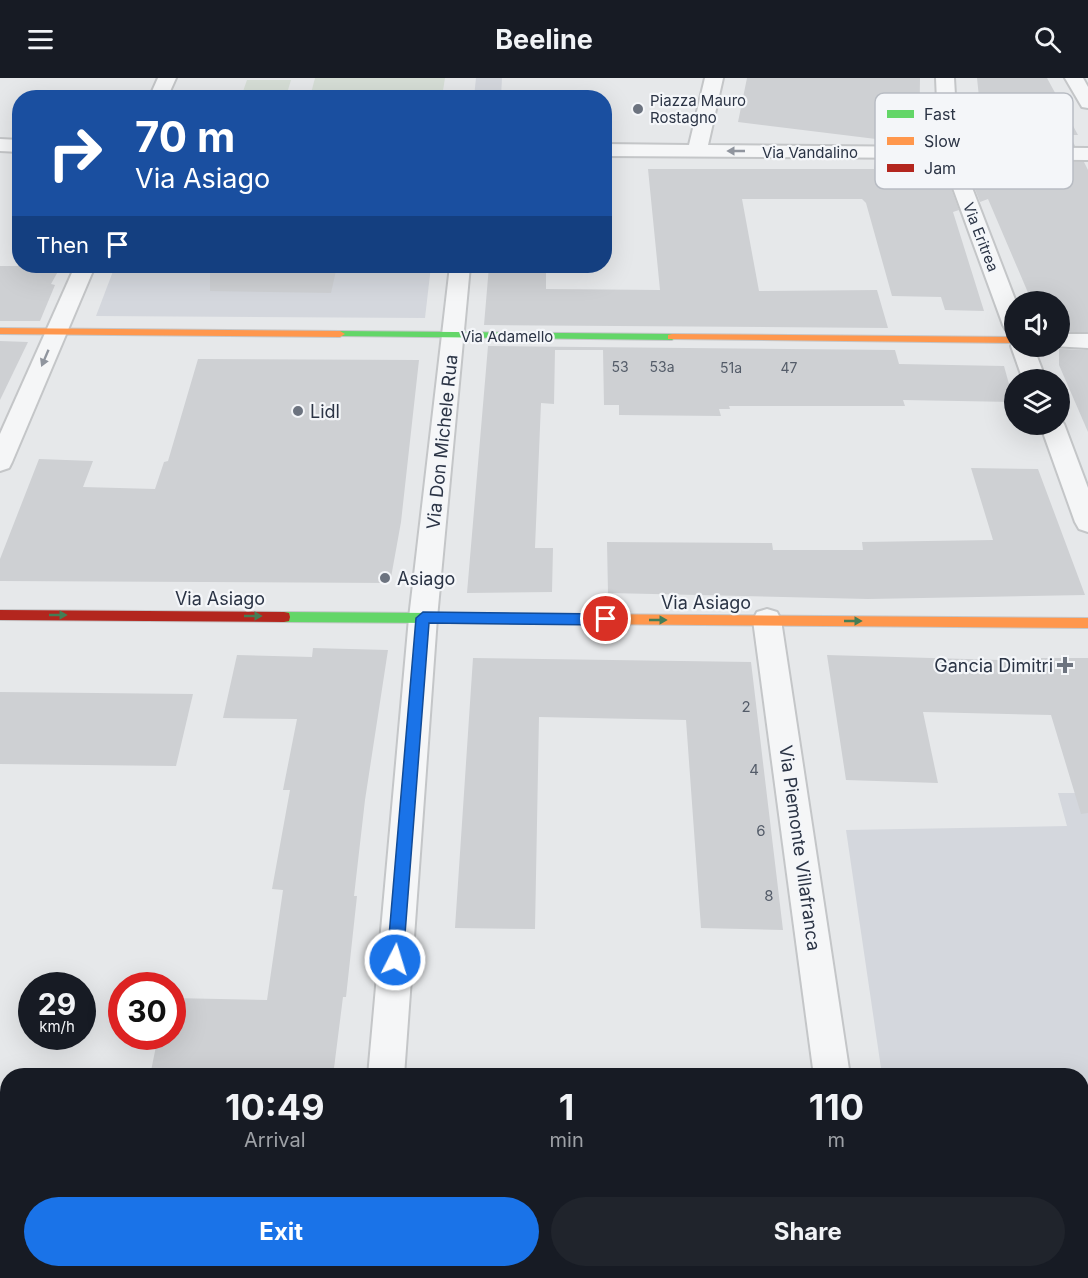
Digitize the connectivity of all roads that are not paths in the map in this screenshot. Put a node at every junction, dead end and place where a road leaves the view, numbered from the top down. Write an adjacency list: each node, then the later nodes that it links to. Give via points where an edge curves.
1 (714, 78): 7 (street)
2 (945, 78): 4 (street, Via Eritrea)
3 (1074, 78): 5 (street)
4 (946, 93)
5 (1088, 104)
6 (612, 150): 7 (street, Via Vandalino)
7 (697, 151): 8 (street, Via Vandalino, one-way to 7)
8 (875, 152)
9 (1073, 154): 10 (street, Via Vandalino)
10 (1088, 154)
11 (963, 189): 14 (street, Via Eritrea)
12 (82, 273): 16 (street)
13 (459, 273): 17 (street, Via Don Michele Rua)
14 (1004, 299)
15 (0, 331): 16 (street, Via Adamello)
16 (56, 332): 17 (street, Via Adamello); 22 (street, one-way to 22)
17 (453, 336): 18 (street, Via Adamello); 25 (street, Via Don Michele Rua)
18 (1004, 340)
19 (1070, 341): 20 (street)
20 (1088, 341)
21 (1056, 435): 23 (street)
22 (0, 462)
23 (1088, 522)
24 (0, 615): 25 (street, Via Asiago, one-way to 25)
25 (423, 618): 26 (street, Via Asiago, one-way to 26); 28 (street, Via Don Michele Rua)
26 (767, 620): 27 (street, Via Asiago, one-way to 27); 29 (street, Via Piemonte Villafranca)
27 (1088, 623)
28 (387, 1068)
29 (831, 1068)

